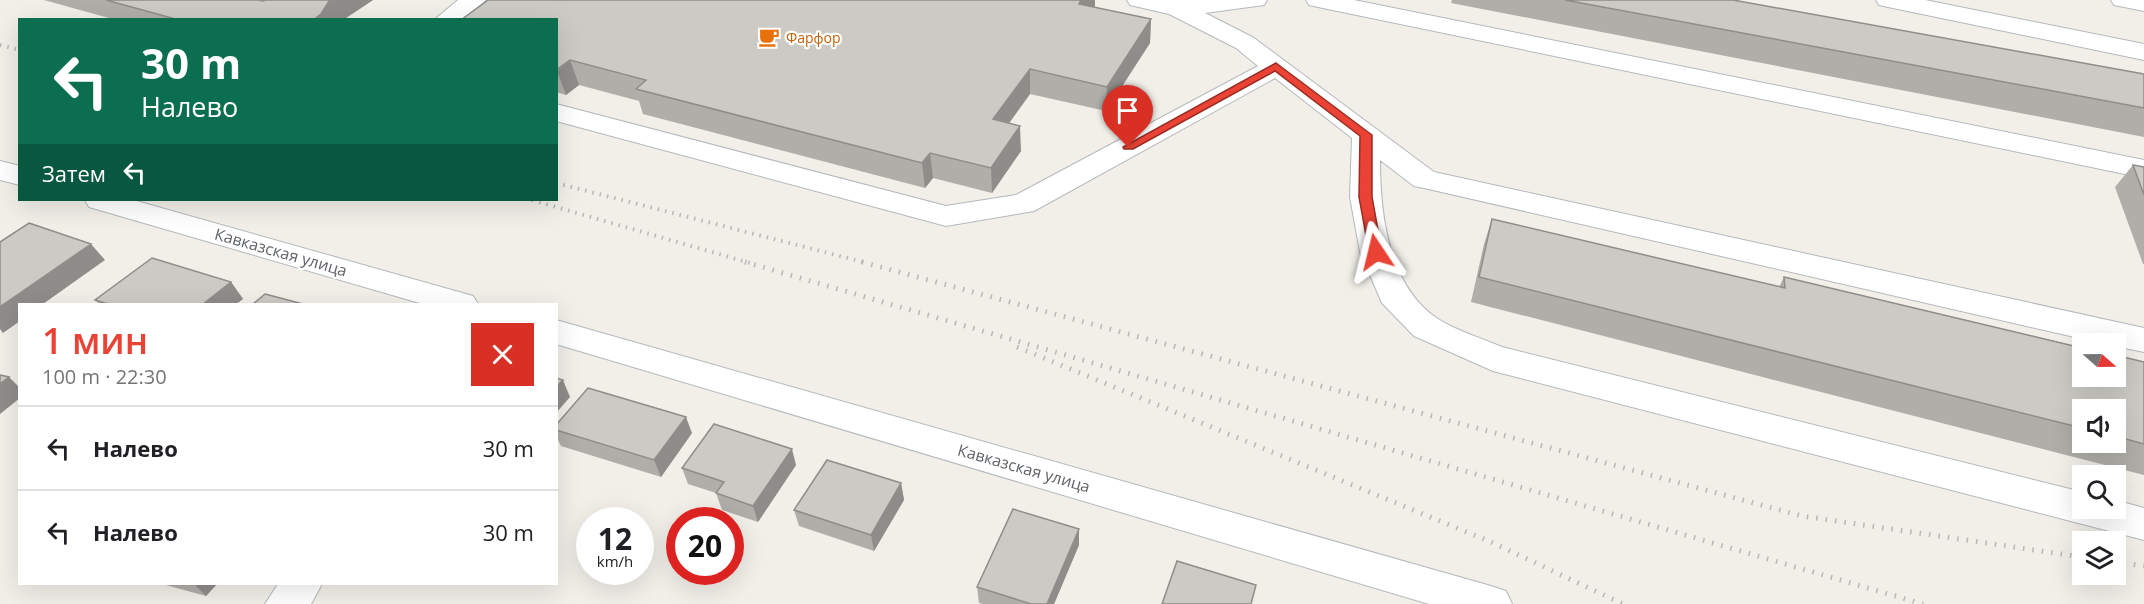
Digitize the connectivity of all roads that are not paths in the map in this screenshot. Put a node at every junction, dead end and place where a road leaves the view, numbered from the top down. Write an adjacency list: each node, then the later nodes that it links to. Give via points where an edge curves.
1 (474, 0): 10 (street)
2 (1139, 0): 8 (street)
3 (1255, 0): 8 (street)
4 (1318, 0): 9 (street)
5 (1888, 0): 11 (street)
6 (2122, 0): 7 (street)
7 (2144, 4)
8 (1177, 9): 12 (street, via 1245,43)
9 (1433, 12): 15 (street)
10 (449, 18)
11 (2144, 52)
12 (1276, 66): 13 (street, via 1023,204 946,216); 14 (street)
13 (558, 113)
14 (1366, 135): 21 (street, via 1424,179); 22 (street, via 1365,197 1376,252 1394,295 1426,327 1493,358)
15 (2144, 169)
16 (0, 170): 17 (street)
17 (18, 175)
18 (103, 201): 19 (street, Кавказская улица)
19 (458, 303)
20 (558, 333): 27 (street, Кавказская улица)
21 (2144, 340)
22 (2072, 505)
23 (2125, 519): 24 (street)
24 (2144, 524)
25 (301, 585): 26 (street)
26 (286, 604)
27 (1491, 604)

